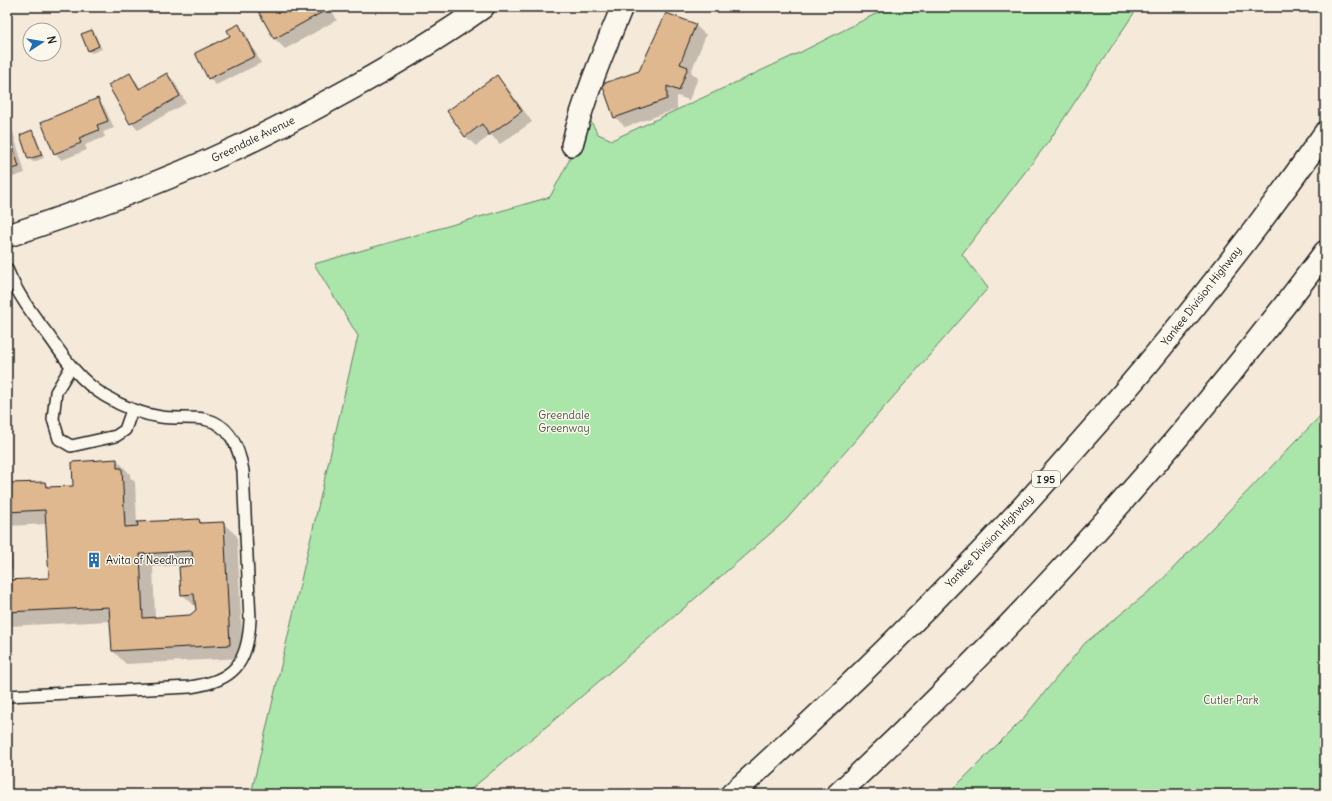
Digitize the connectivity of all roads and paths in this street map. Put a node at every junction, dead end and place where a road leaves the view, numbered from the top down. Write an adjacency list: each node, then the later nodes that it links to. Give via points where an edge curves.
1 (483, 7): 5 (main road, Greendale Avenue, via 392,66 300,117 236,148 133,192)
2 (622, 7): 4 (street, via 594,75)
3 (1325, 133): 11 (main road, Yankee Division Highway / I 95, via 1270,209 1144,368 1082,440 923,611 813,720)
4 (572, 145)
5 (7, 236)
6 (1325, 252): 12 (main road, via 1202,407 1090,537 984,651)
7 (7, 269): 8 (lane, via 28,307)
8 (71, 367): 9 (lane, via 91,387); 9 (lane, via 56,392 54,419 59,439 72,446 116,436 125,430)
9 (132, 410): 10 (lane, via 163,417 214,422 222,427 237,445 243,471 250,620 247,647 236,668 227,676 203,685)
10 (7, 696)
11 (732, 794)
12 (838, 794)

